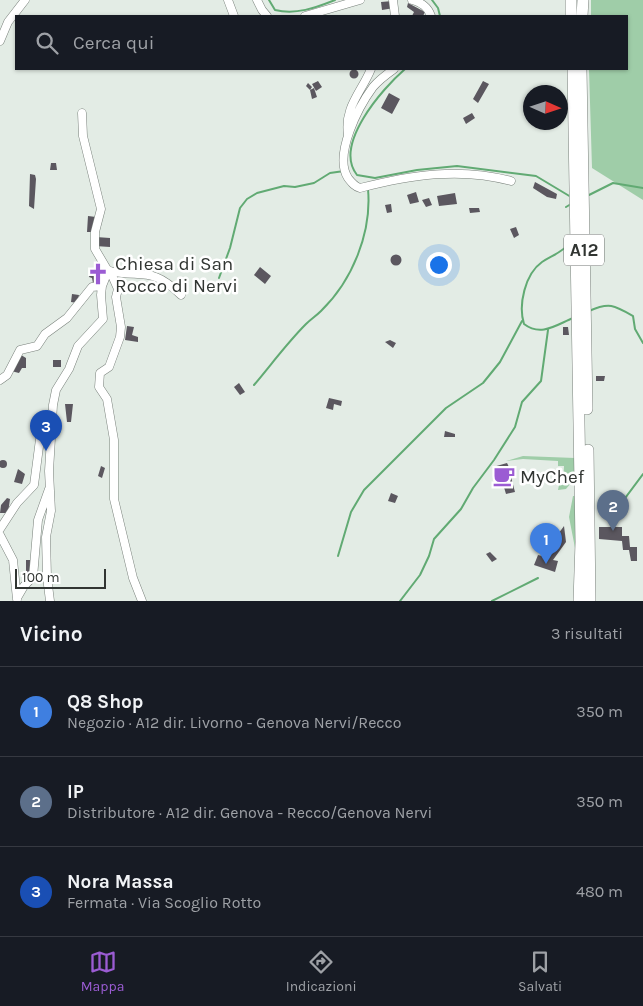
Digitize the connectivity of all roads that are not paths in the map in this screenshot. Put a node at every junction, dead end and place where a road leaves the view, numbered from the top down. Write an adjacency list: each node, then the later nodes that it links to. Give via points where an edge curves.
1 (26, 0): 16 (street, via 8,22)
2 (228, 0): 9 (street)
3 (257, 0): 10 (street)
4 (360, 0): 11 (street)
5 (393, 0): 12 (street)
6 (412, 0): 13 (street, via 421,3)
7 (571, 0): 14 (highway)
8 (583, 0): 15 (highway)
9 (234, 15)
10 (266, 15)
11 (308, 15)
12 (395, 15)
13 (431, 15)
14 (571, 15)
15 (582, 15)
16 (0, 41)
17 (370, 70): 22 (street, via 350,108 346,120)
18 (393, 70): 22 (street, via 373,88)
19 (573, 70): 29 (highway, A12)
20 (581, 70): 29 (highway, A12)
21 (82, 113): 24 (street, via 83,136 101,209 94,250)
22 (348, 135): 23 (street, via 343,161 346,174 356,187 433,173 467,173)
23 (511, 181)
24 (110, 271): 25 (street); 26 (street, via 155,276 167,281); 35 (street, via 118,289 116,297 121,327 109,367 100,373 99,387 107,399 112,424 114,499 133,578)
25 (102, 286): 27 (street, via 92,287 67,318 45,334 37,346 20,350 7,375); 28 (street, via 103,319 78,346 56,390)
26 (181, 295)
27 (0, 380)
28 (52, 413): 30 (street); 31 (street, via 42,424 34,484)
29 (584, 458): 36 (highway, A12); 37 (highway, A12)
30 (50, 488): 33 (street, via 38,520 33,577); 34 (street, via 51,511 46,537)
31 (0, 529)
32 (0, 534): 33 (street, via 13,560)
33 (17, 599)
34 (50, 601)
35 (142, 601)
36 (579, 601)
37 (590, 601)

